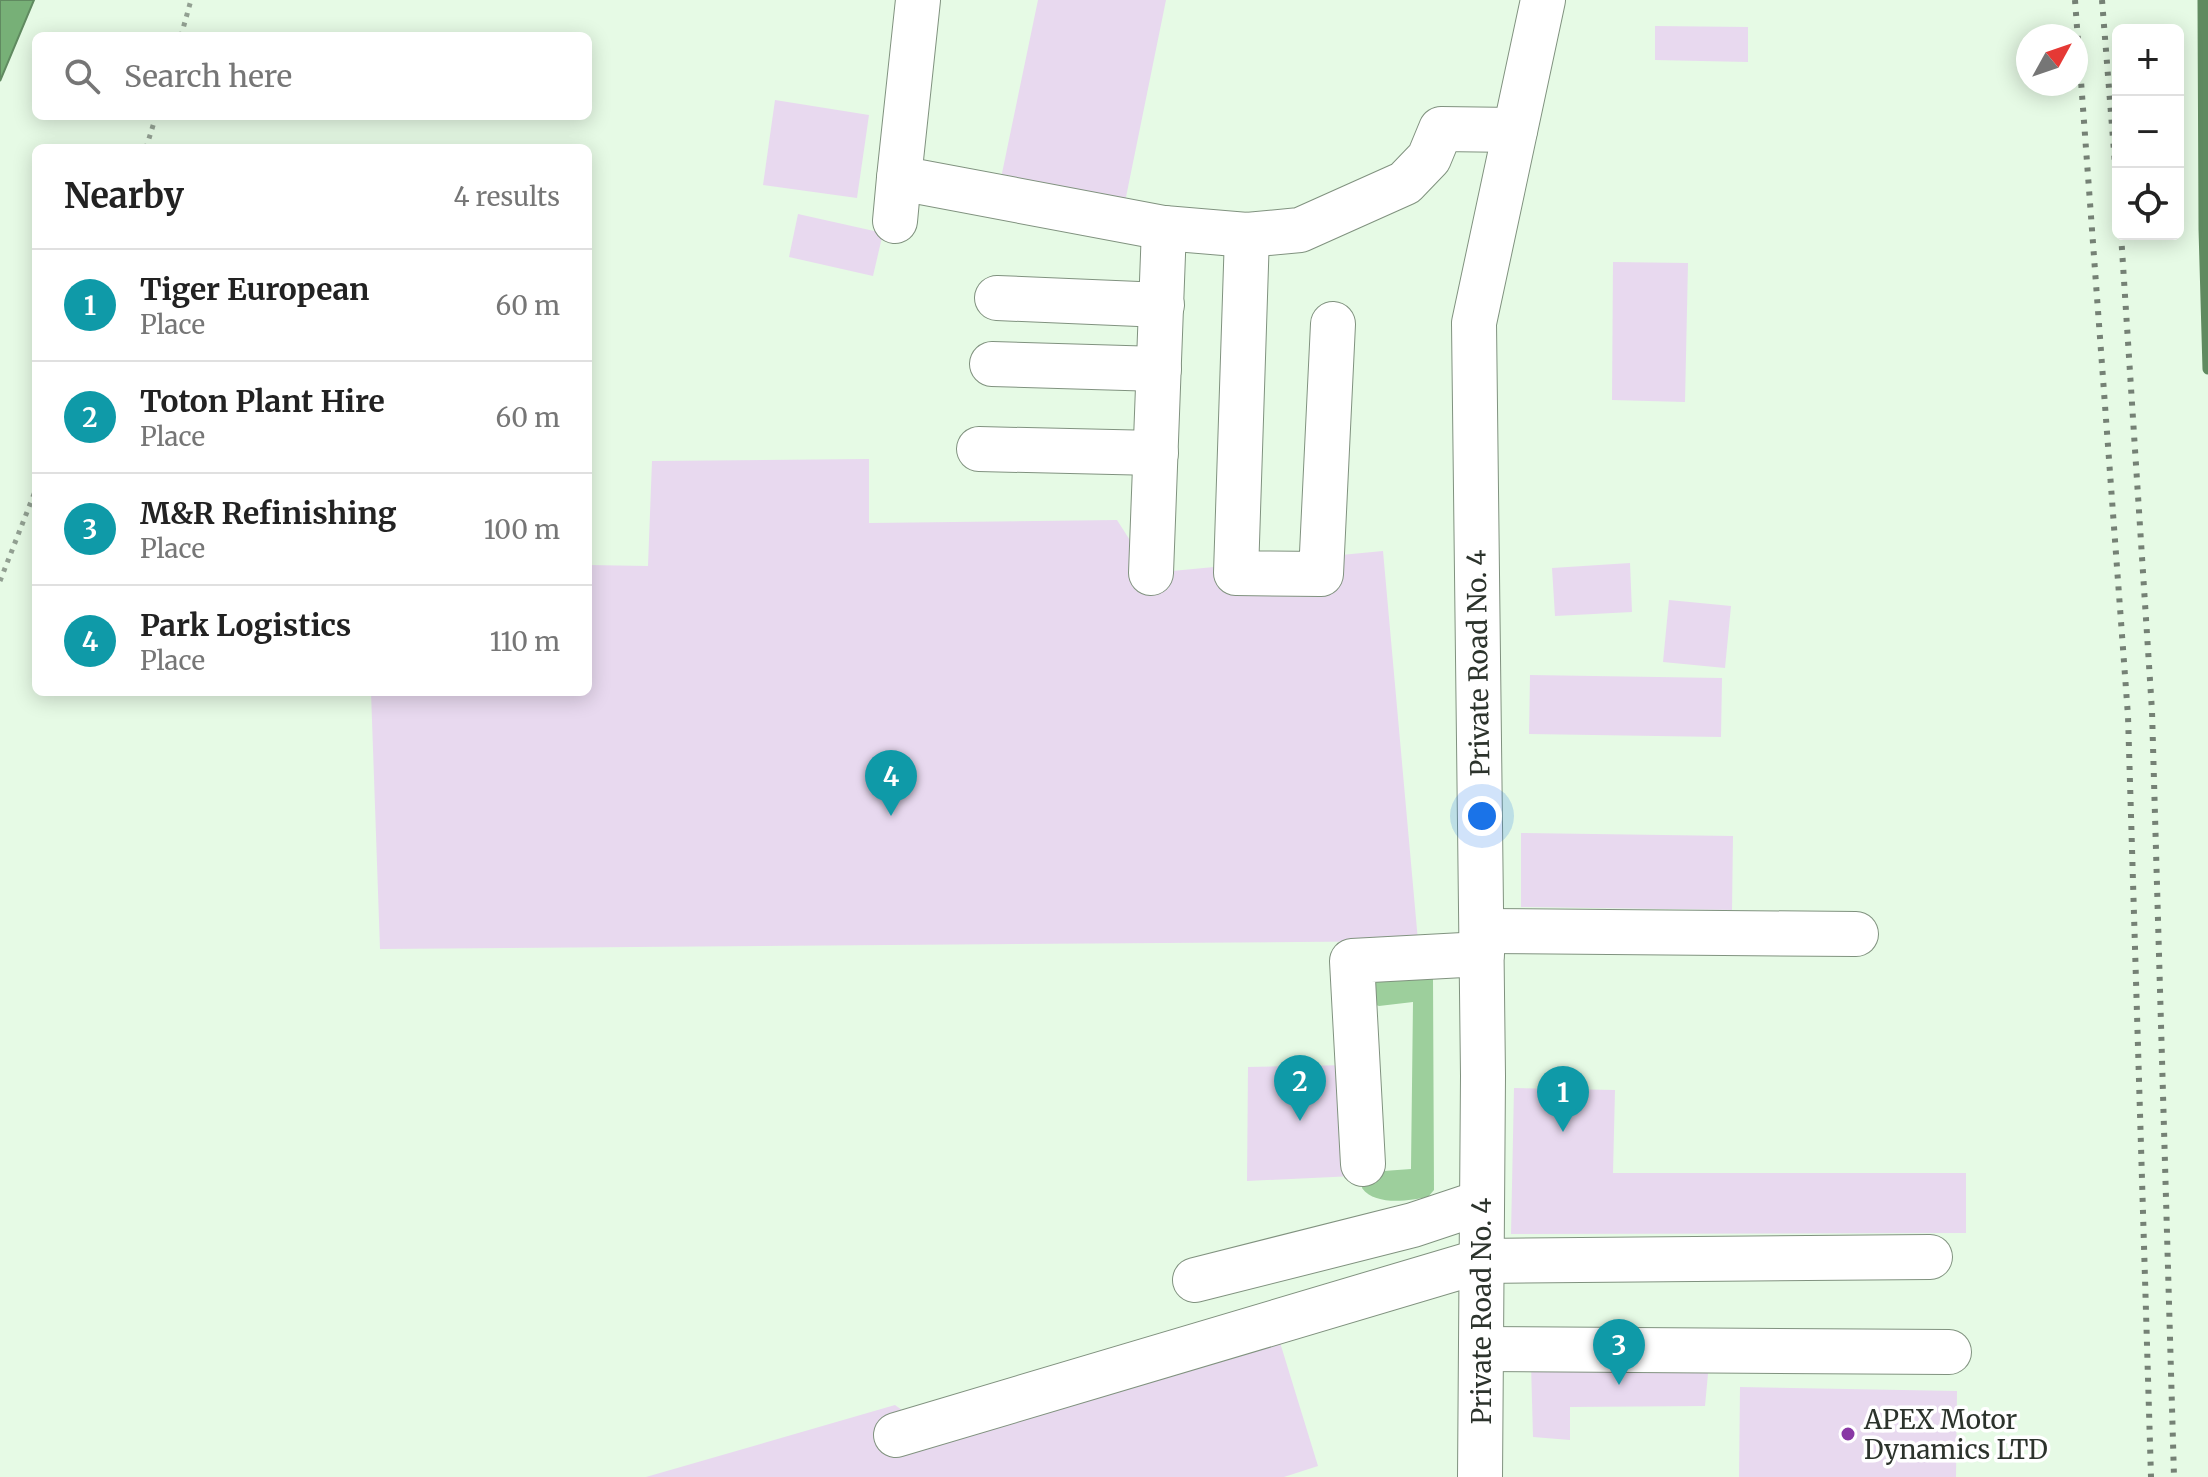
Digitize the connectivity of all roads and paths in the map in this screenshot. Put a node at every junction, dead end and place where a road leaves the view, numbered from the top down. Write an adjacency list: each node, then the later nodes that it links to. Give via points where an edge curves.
1 (191, 0): 4 (path)
2 (918, 0): 8 (street)
3 (1543, 0): 6 (street, Private Road No. 4)
4 (182, 32)
5 (155, 120): 7 (path)
6 (1515, 130): 11 (street, via 1428,127 1429,158 1405,183 1300,230); 23 (street, Private Road No. 4, via 1474,323)
7 (147, 144)
8 (899, 178): 9 (street); 10 (street)
9 (895, 221)
10 (1164, 228): 11 (street); 13 (street)
11 (1247, 235): 14 (street, via 1236,573 1321,574)
12 (997, 298): 13 (street)
13 (1162, 305): 16 (street)
14 (1333, 324)
15 (992, 364): 16 (street)
16 (1159, 369): 18 (street)
17 (979, 449): 18 (street)
18 (1156, 453): 20 (street)
19 (32, 499): 21 (path)
20 (1151, 573)
21 (0, 581)
22 (1856, 934): 23 (street)
23 (1482, 942): 24 (street, via 1352,961); 25 (street, Private Road No. 4, via 1499,1031)
24 (1363, 1164)
25 (1482, 1202): 27 (street, Private Road No. 4); 28 (street, via 1413,1225)
26 (1930, 1257): 27 (street)
27 (1481, 1261): 29 (street, Private Road No. 4); 31 (street)
28 (1195, 1280)
29 (1481, 1349): 30 (street); 32 (street, Private Road No. 4)
30 (1949, 1352)
31 (896, 1435)
32 (1480, 1477)

